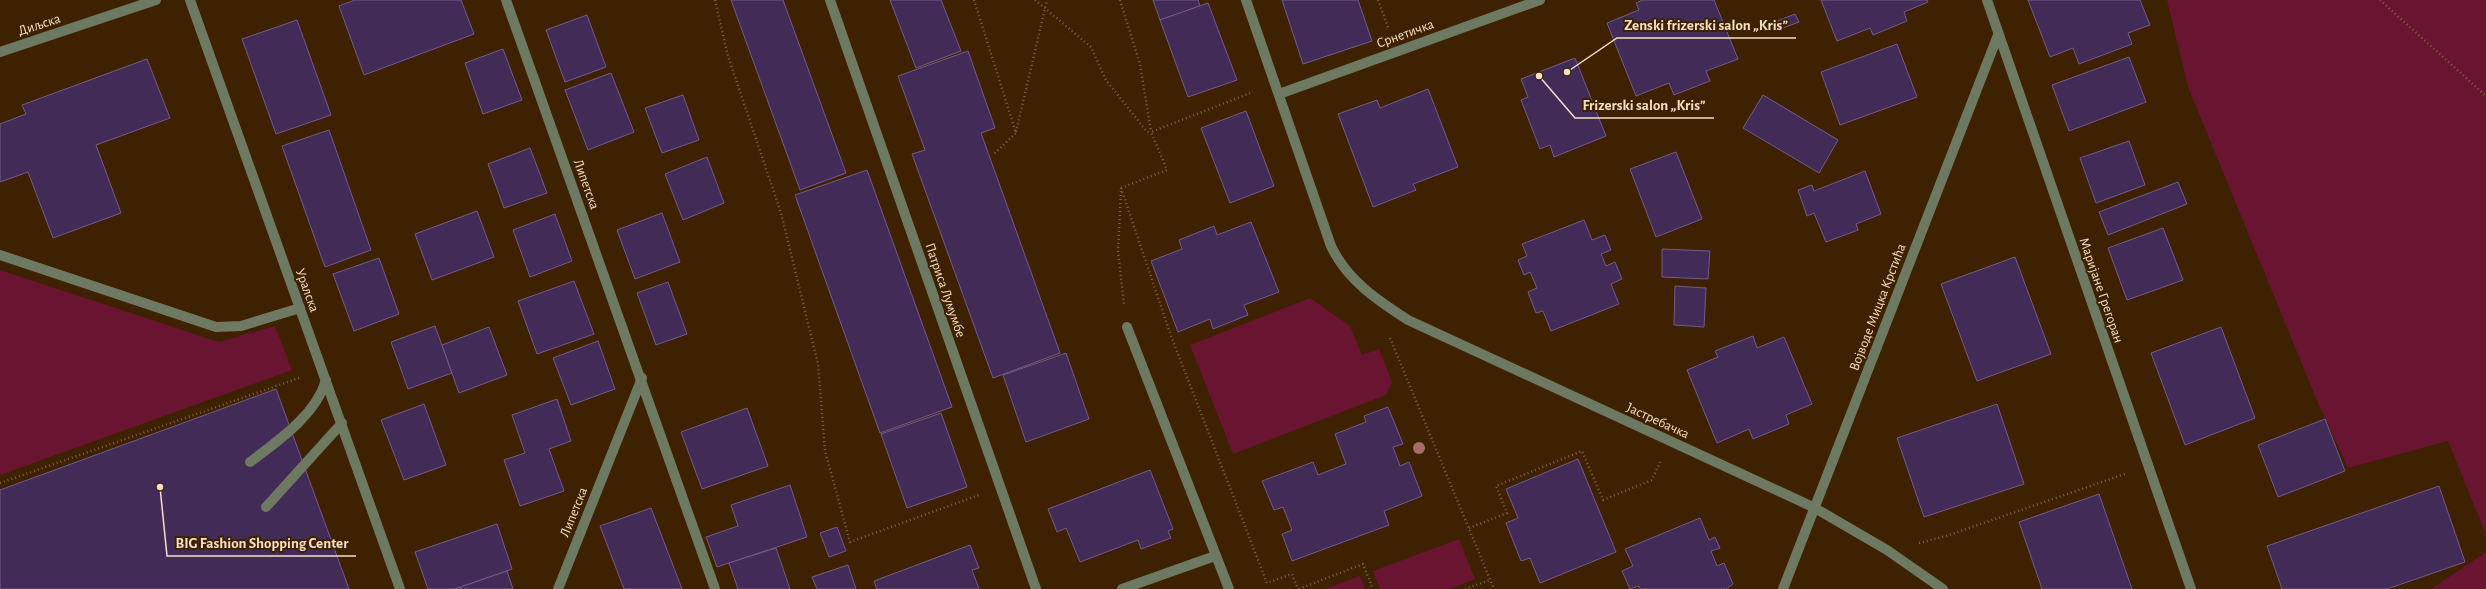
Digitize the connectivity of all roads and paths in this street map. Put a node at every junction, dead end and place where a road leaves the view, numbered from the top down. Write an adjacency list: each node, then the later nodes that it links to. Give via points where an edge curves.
1 (156, 0): 17 (street, Диљска)
2 (190, 0): 27 (street, Уралска)
3 (506, 0): 31 (street, Липетска)
4 (715, 0): 38 (path, via 728,56 783,220 818,364 825,451 850,542)
5 (830, 0): 48 (street, Патриса Лумумбе)
6 (974, 0): 23 (path)
7 (1035, 0): 15 (path)
8 (1047, 0): 15 (path)
9 (1120, 0): 22 (path, via 1140,64)
10 (1246, 0): 20 (street)
11 (1378, 0): 18 (path)
12 (1540, 0): 18 (street, Срнетичка)
13 (1987, 0): 16 (street, Маријане Грегоран)
14 (2380, 0): 21 (path)
15 (1046, 8): 22 (path, via 1091,47 1106,80 1147,132); 23 (path)
16 (1998, 35): 40 (street, Војводе Мицка Крстића); 57 (street, Маријане Грегоран)
17 (0, 52)
18 (1395, 52): 20 (street, Срнетичка)
19 (1261, 88): 22 (path)
20 (1279, 94): 40 (street, Јастребачка, via 1331,246 1344,270 1358,284 1408,320)
21 (2486, 96)
22 (1151, 132): 25 (path, via 1167,170)
23 (1016, 133): 24 (path)
24 (993, 155)
25 (1121, 188): 28 (path, via 1118,251); 51 (path, via 1171,336 1267,583 1292,574)
26 (0, 255): 27 (street, via 216,327 241,326)
27 (300, 308): 32 (street, Уралска)
28 (1127, 327): 43 (street)
29 (1389, 336): 41 (path)
30 (299, 378): 37 (path)
31 (642, 378): 46 (street, Липетска); 47 (street, Липетска)
32 (326, 380): 33 (street, Уралска); 35 (street, via 319,399 300,421)
33 (342, 423): 39 (street); 45 (street, Уралска)
34 (1662, 459): 41 (path, via 1652,480 1603,500 1582,451 1496,486 1507,513)
35 (250, 462)
36 (2125, 474): 42 (path, via 1946,536)
37 (0, 483)
38 (983, 493)
39 (266, 507)
40 (1813, 507): 42 (street, Јастребачка); 55 (street, Војводе Мицка Крстића)
41 (1469, 528): 44 (path)
42 (1887, 550): 56 (street, Јастребачка)
43 (1216, 556): 49 (street); 50 (street)
44 (1490, 580): 53 (path); 54 (path)
45 (400, 589)
46 (558, 589)
47 (715, 589)
48 (1036, 589)
49 (1122, 589)
50 (1229, 589)
51 (1299, 589): 52 (path, via 1363,564)
52 (1373, 589)
53 (1465, 589)
54 (1494, 589)
55 (1783, 589)
56 (1943, 589)
57 (2191, 589)

